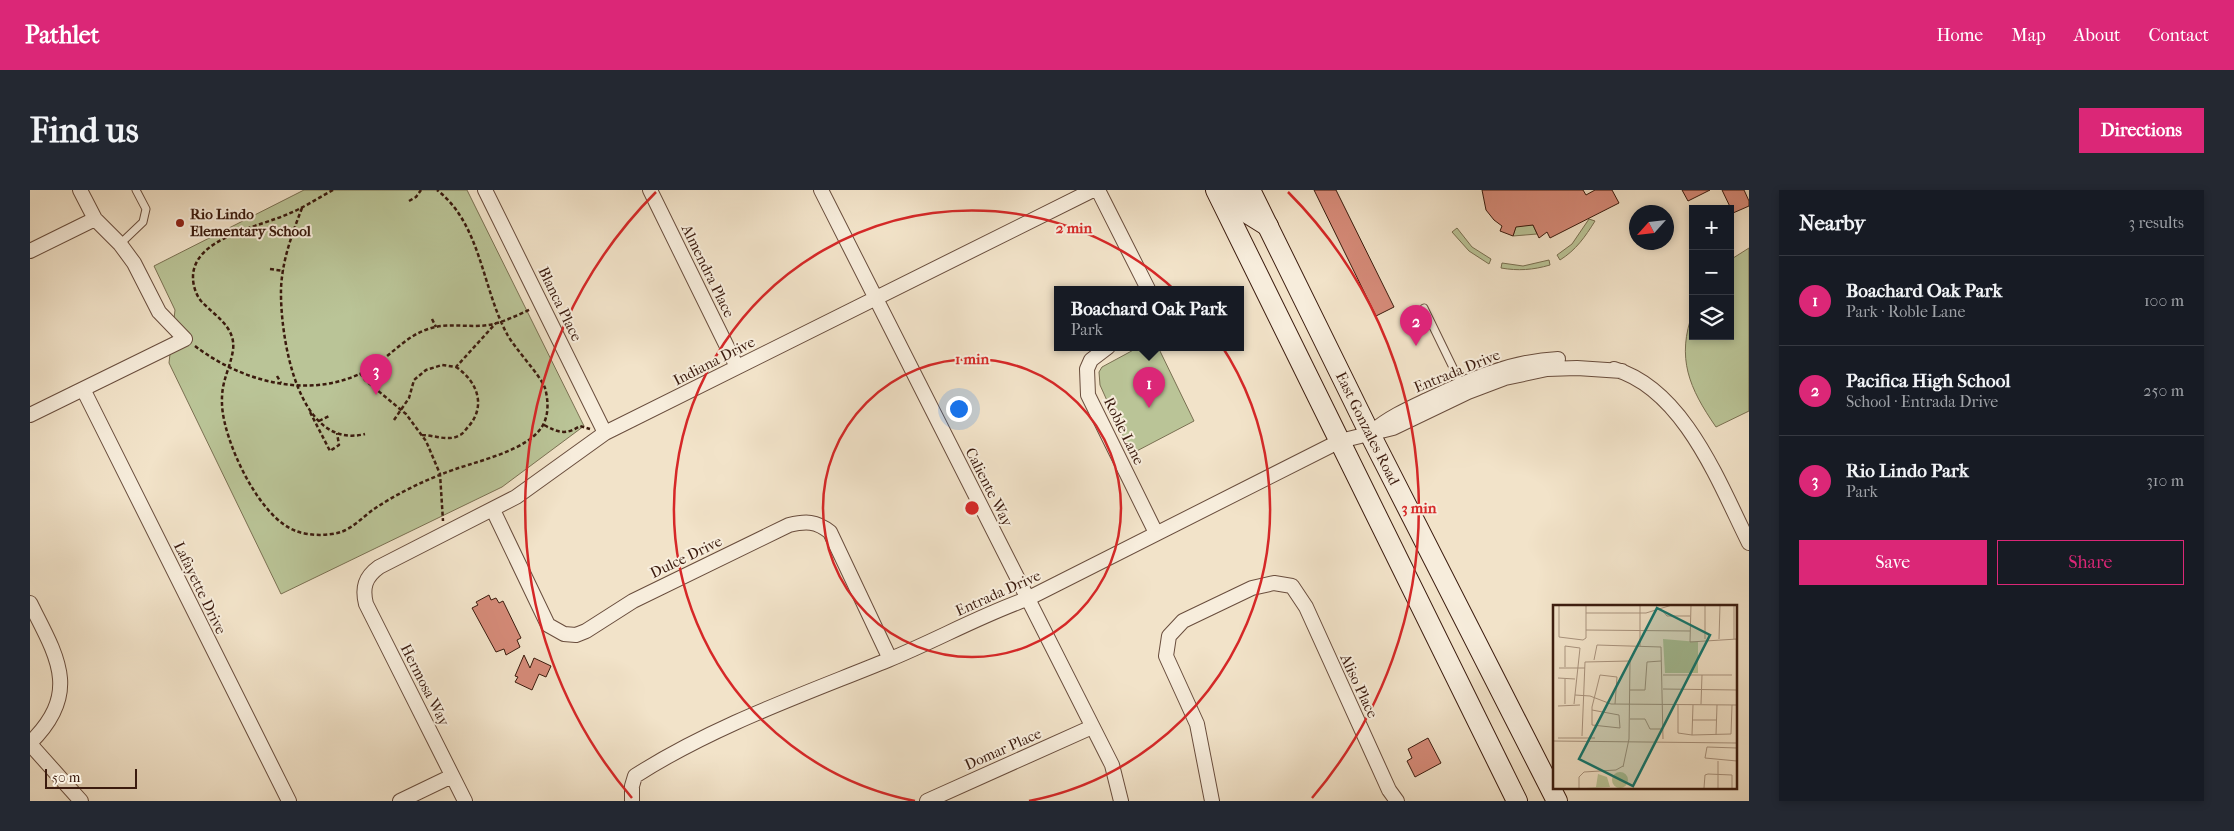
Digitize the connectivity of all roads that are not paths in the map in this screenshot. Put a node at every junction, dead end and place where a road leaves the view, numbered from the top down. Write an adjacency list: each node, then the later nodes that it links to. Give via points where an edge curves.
1 (80, 190): 11 (street)
2 (136, 190): 13 (lane, via 146,209 143,222)
3 (485, 190): 24 (street, Blanca Place)
4 (650, 190): 19 (street, Almendra Place)
5 (821, 190): 16 (street, Caliente Way)
6 (1093, 190): 16 (street, Indiana Drive)
7 (1098, 190): 15 (street)
8 (1216, 190): 26 (main road, East Gonzales Road)
9 (1232, 190): 12 (main road, via 1244,211)
10 (1250, 190): 12 (main road, East Gonzales Road)
11 (95, 219): 13 (street); 14 (street)
12 (1268, 226): 25 (main road, East Gonzales Road)
13 (120, 244): 22 (street, via 134,263 159,312 185,339)
14 (30, 251)
15 (1146, 286)
16 (876, 298): 19 (street, Indiana Drive); 31 (street, Caliente Way)
17 (1424, 308): 21 (lane)
18 (1103, 351): 28 (street, Roble Lane, via 1091,360 1087,369 1088,395)
19 (737, 367): 24 (street, Indiana Drive)
20 (1622, 371): 21 (street, Entrada Drive, via 1570,359 1540,360 1498,370); 25 (street, Entrada Drive, via 1547,369 1505,378 1393,428); 29 (street, Entrada Drive, via 1662,398 1685,423 1702,448)
21 (1461, 384): 25 (street, Entrada Drive, via 1387,419)
22 (83, 389): 23 (street); 38 (street, Lafayette Drive)
23 (30, 415)
24 (606, 433): 27 (street, Indiana Drive)
25 (1370, 434): 26 (street, Entrada Drive); 47 (main road, East Gonzales Road)
26 (1340, 441): 28 (street, Entrada Drive); 46 (main road, East Gonzales Road)
27 (492, 510): 30 (street, Indiana Drive, via 379,567); 33 (street, Dulce Drive, via 548,626 564,634 576,635 633,601 789,525 807,521 821,525 830,532)
28 (1156, 533): 31 (street, Entrada Drive)
29 (1749, 543)
30 (364, 582): 36 (street, Hermosa Way, via 366,604)
31 (1027, 599): 33 (street, Entrada Drive); 34 (street, Caliente Way)
32 (30, 603): 35 (street, via 55,655 61,685 54,713)
33 (890, 659): 41 (street, Entrada Drive, via 693,742 635,776)
34 (1092, 727): 42 (street, Domar Place); 43 (street, Caliente Way, via 1112,765)
35 (30, 744): 37 (street)
36 (452, 776): 39 (street); 40 (street, Hermosa Way)
37 (82, 801)
38 (289, 801)
39 (400, 801)
40 (465, 801)
41 (632, 801)
42 (927, 801)
43 (1121, 801)
44 (1212, 801): 45 (street, Aliso Place, via 1197,724 1166,656 1169,636 1182,621 1252,588 1274,583 1292,586 1306,606 1352,711)
45 (1397, 801)
46 (1517, 801)
47 (1557, 801)

